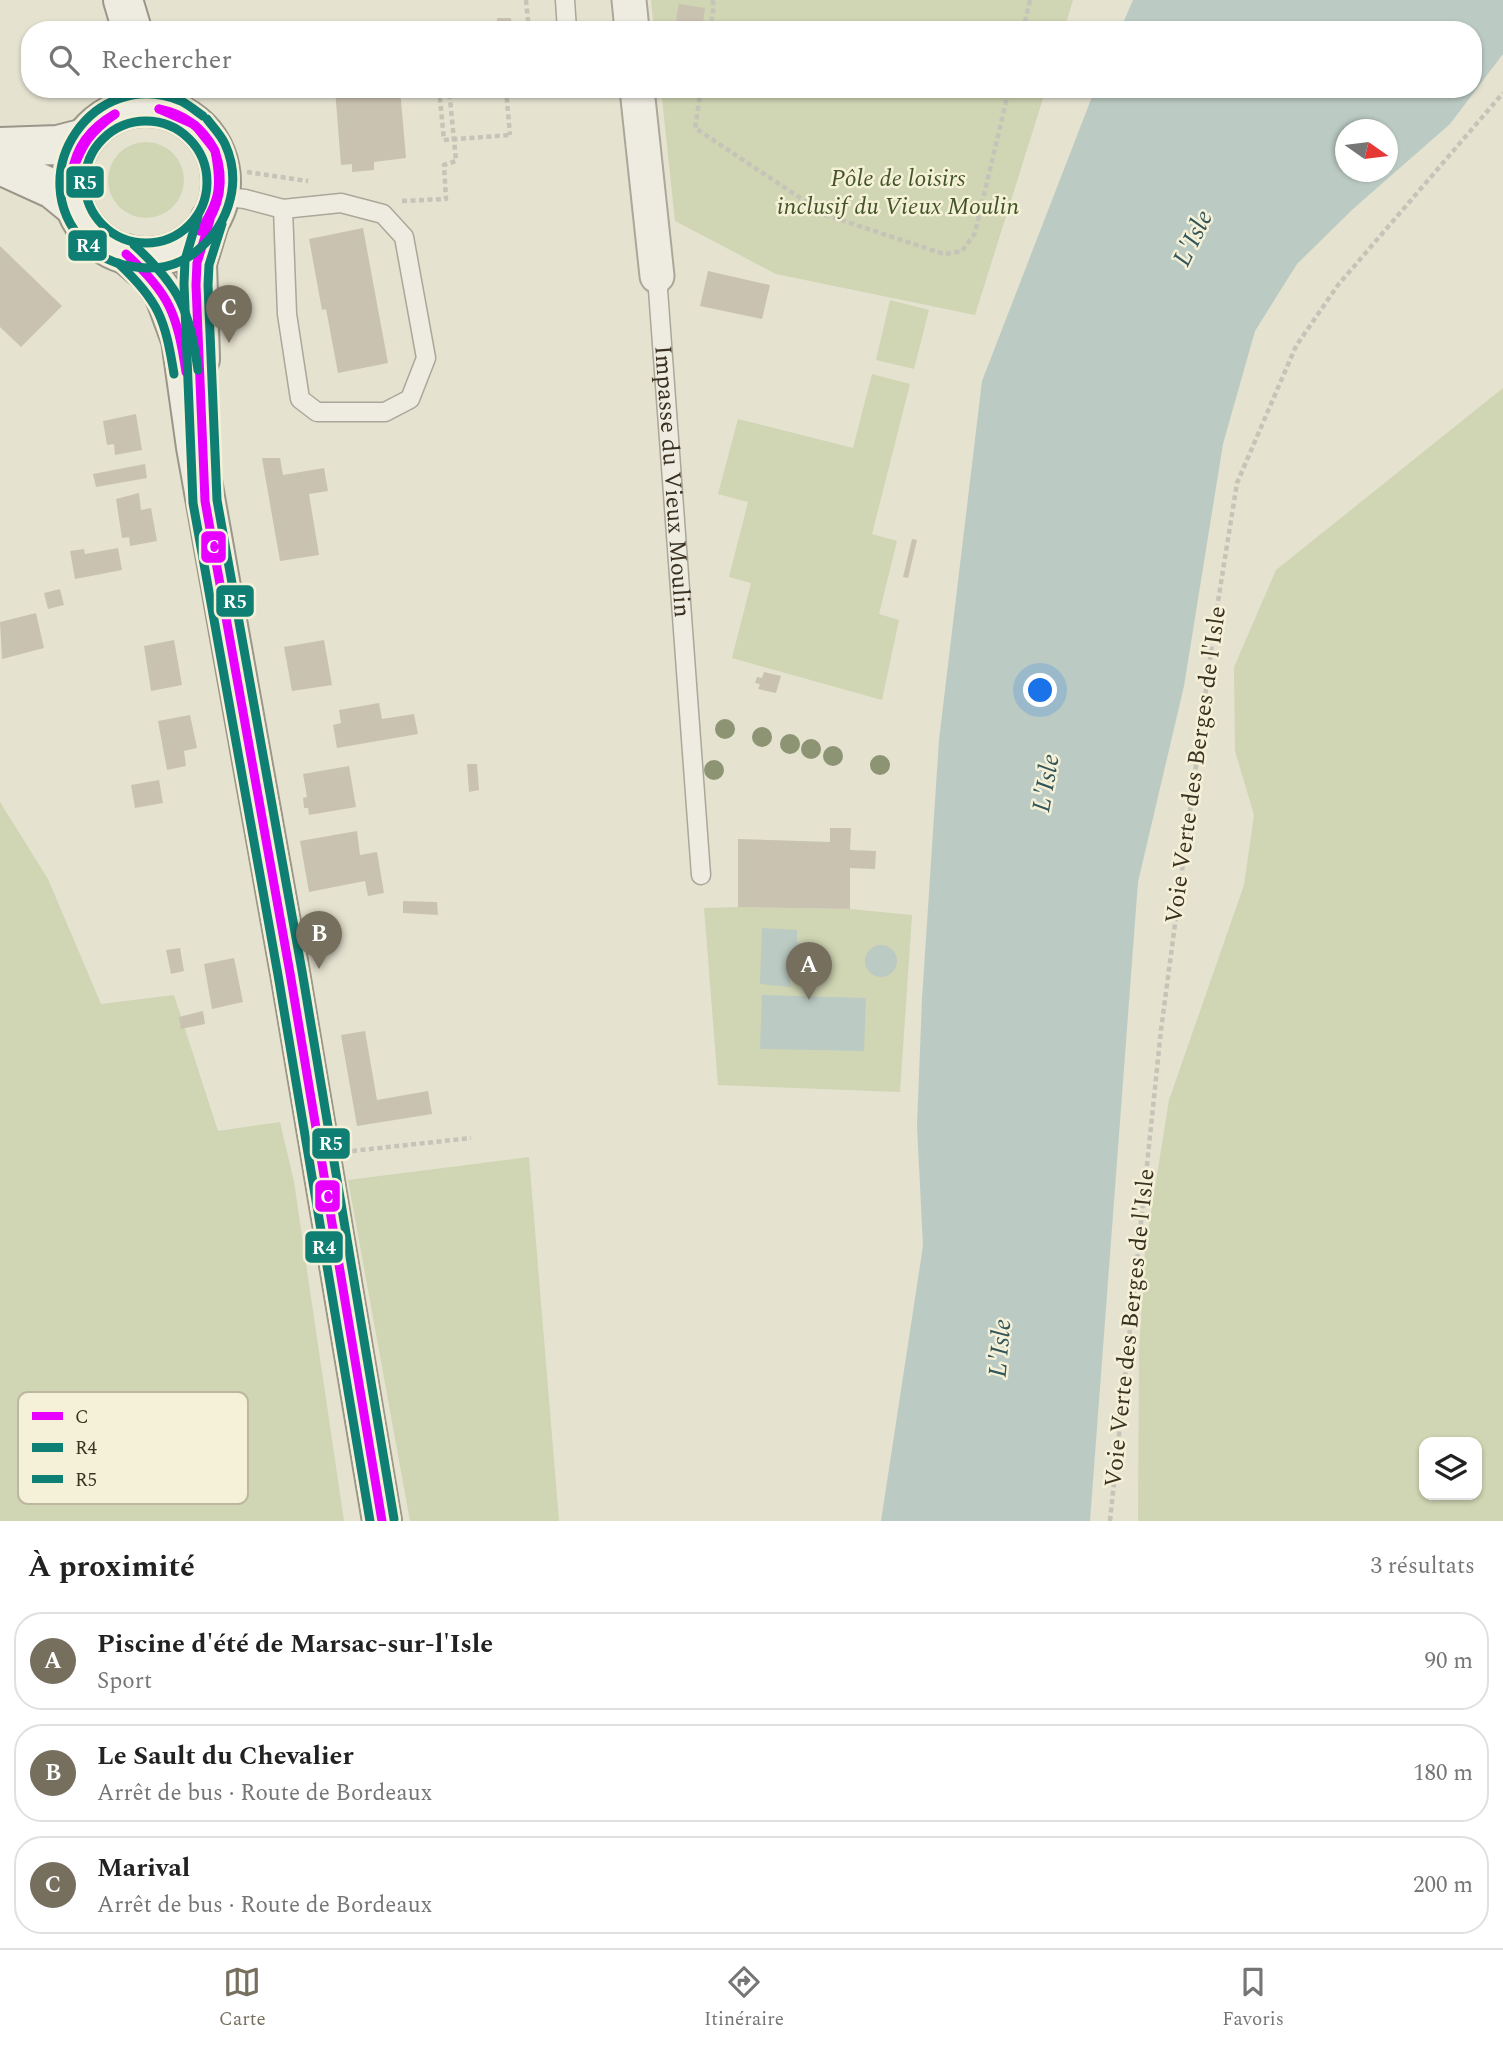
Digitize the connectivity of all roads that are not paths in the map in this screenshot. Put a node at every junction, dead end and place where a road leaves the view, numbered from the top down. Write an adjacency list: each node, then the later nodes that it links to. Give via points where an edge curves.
1 (106, 0): 5 (main road)
2 (123, 0): 6 (main road)
3 (565, 0): 7 (lane)
4 (629, 0): 8 (street)
5 (107, 21)
6 (129, 21)
7 (566, 21)
8 (631, 21)
9 (638, 98): 18 (street, Impasse du Vieux Moulin)
10 (165, 101): 11 (main road); 14 (main road, via 197,126 212,146)
11 (99, 116): 12 (main road, via 58,145); 15 (main road, via 74,159 71,183)
12 (0, 147)
13 (0, 165): 15 (main road, via 53,189)
14 (226, 196): 16 (lane); 17 (main road, via 195,239 174,252 150,257); 19 (main road, via 197,262)
15 (75, 206): 17 (main road, via 86,228)
16 (283, 209): 16 (lane, via 341,203 383,214 404,237 426,358 410,399 385,412 317,412 300,399 287,314)
17 (125, 254): 19 (main road, via 164,294 181,340)
18 (657, 276): 20 (lane, Impasse du Vieux Moulin)
19 (205, 501): 21 (main road)
20 (701, 875)
21 (382, 1521)

